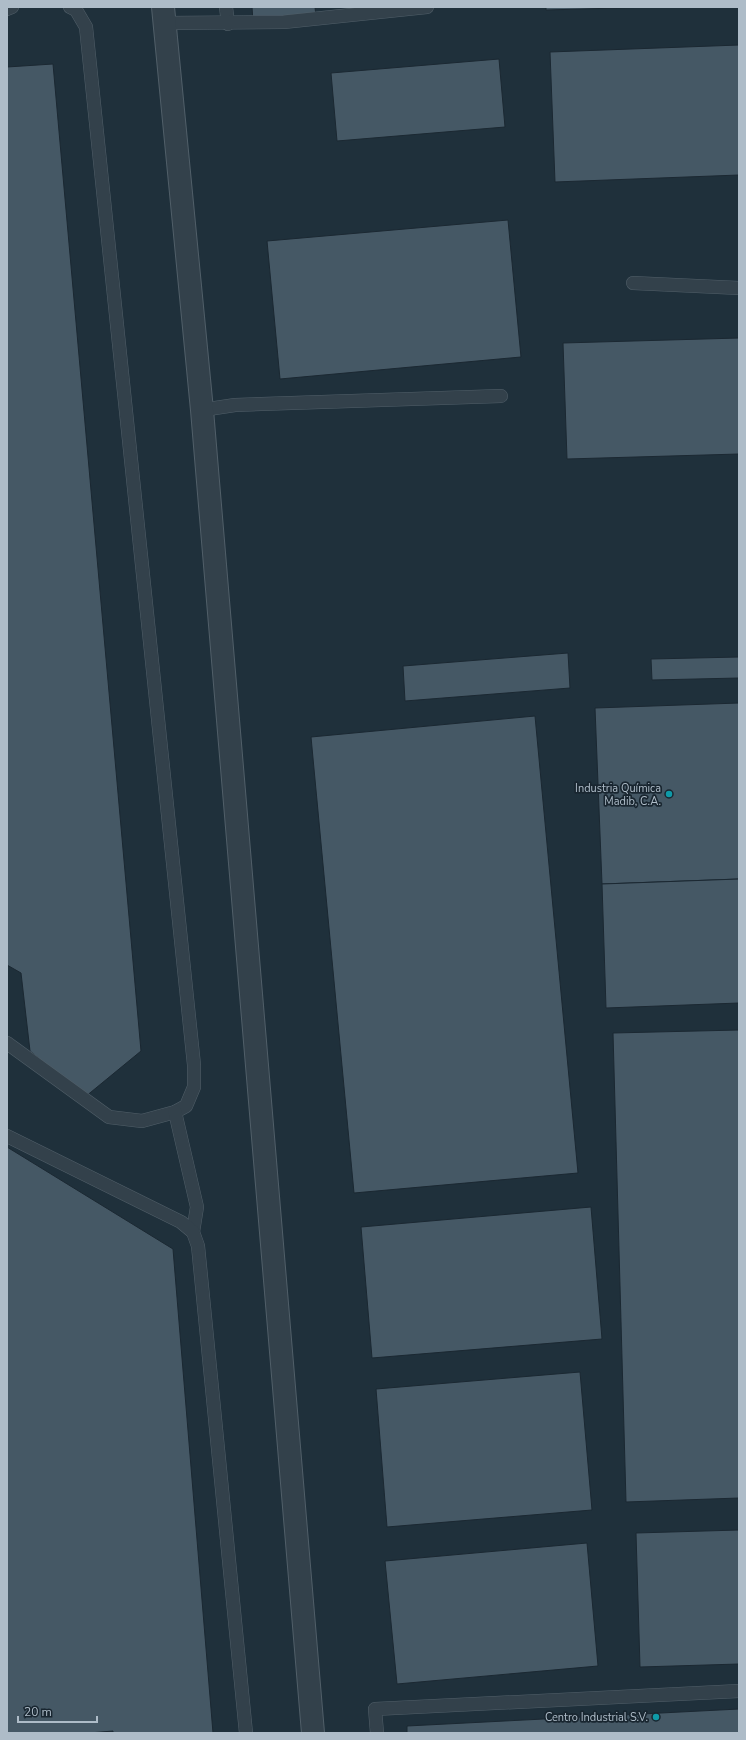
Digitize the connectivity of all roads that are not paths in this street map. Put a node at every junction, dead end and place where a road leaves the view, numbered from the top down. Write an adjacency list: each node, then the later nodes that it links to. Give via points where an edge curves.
1 (12, 7): 5 (lane)
2 (70, 7): 13 (lane, via 76,10 86,28 194,1065 194,1087 186,1106)
3 (226, 7): 7 (lane)
4 (427, 7): 7 (lane, via 284,22)
5 (7, 9)
6 (164, 15): 7 (lane); 11 (street)
7 (228, 24)
8 (633, 283): 9 (lane)
9 (739, 288)
10 (501, 396): 11 (lane, via 235,405)
11 (202, 410): 18 (street)
12 (7, 1043): 13 (lane, via 109,1117 142,1121)
13 (175, 1112): 15 (lane, via 197,1207)
14 (7, 1136): 15 (lane, via 181,1222)
15 (193, 1232): 17 (lane, via 198,1246)
16 (739, 1691): 19 (lane, via 375,1709)
17 (246, 1733)
18 (313, 1733)
19 (376, 1733)

